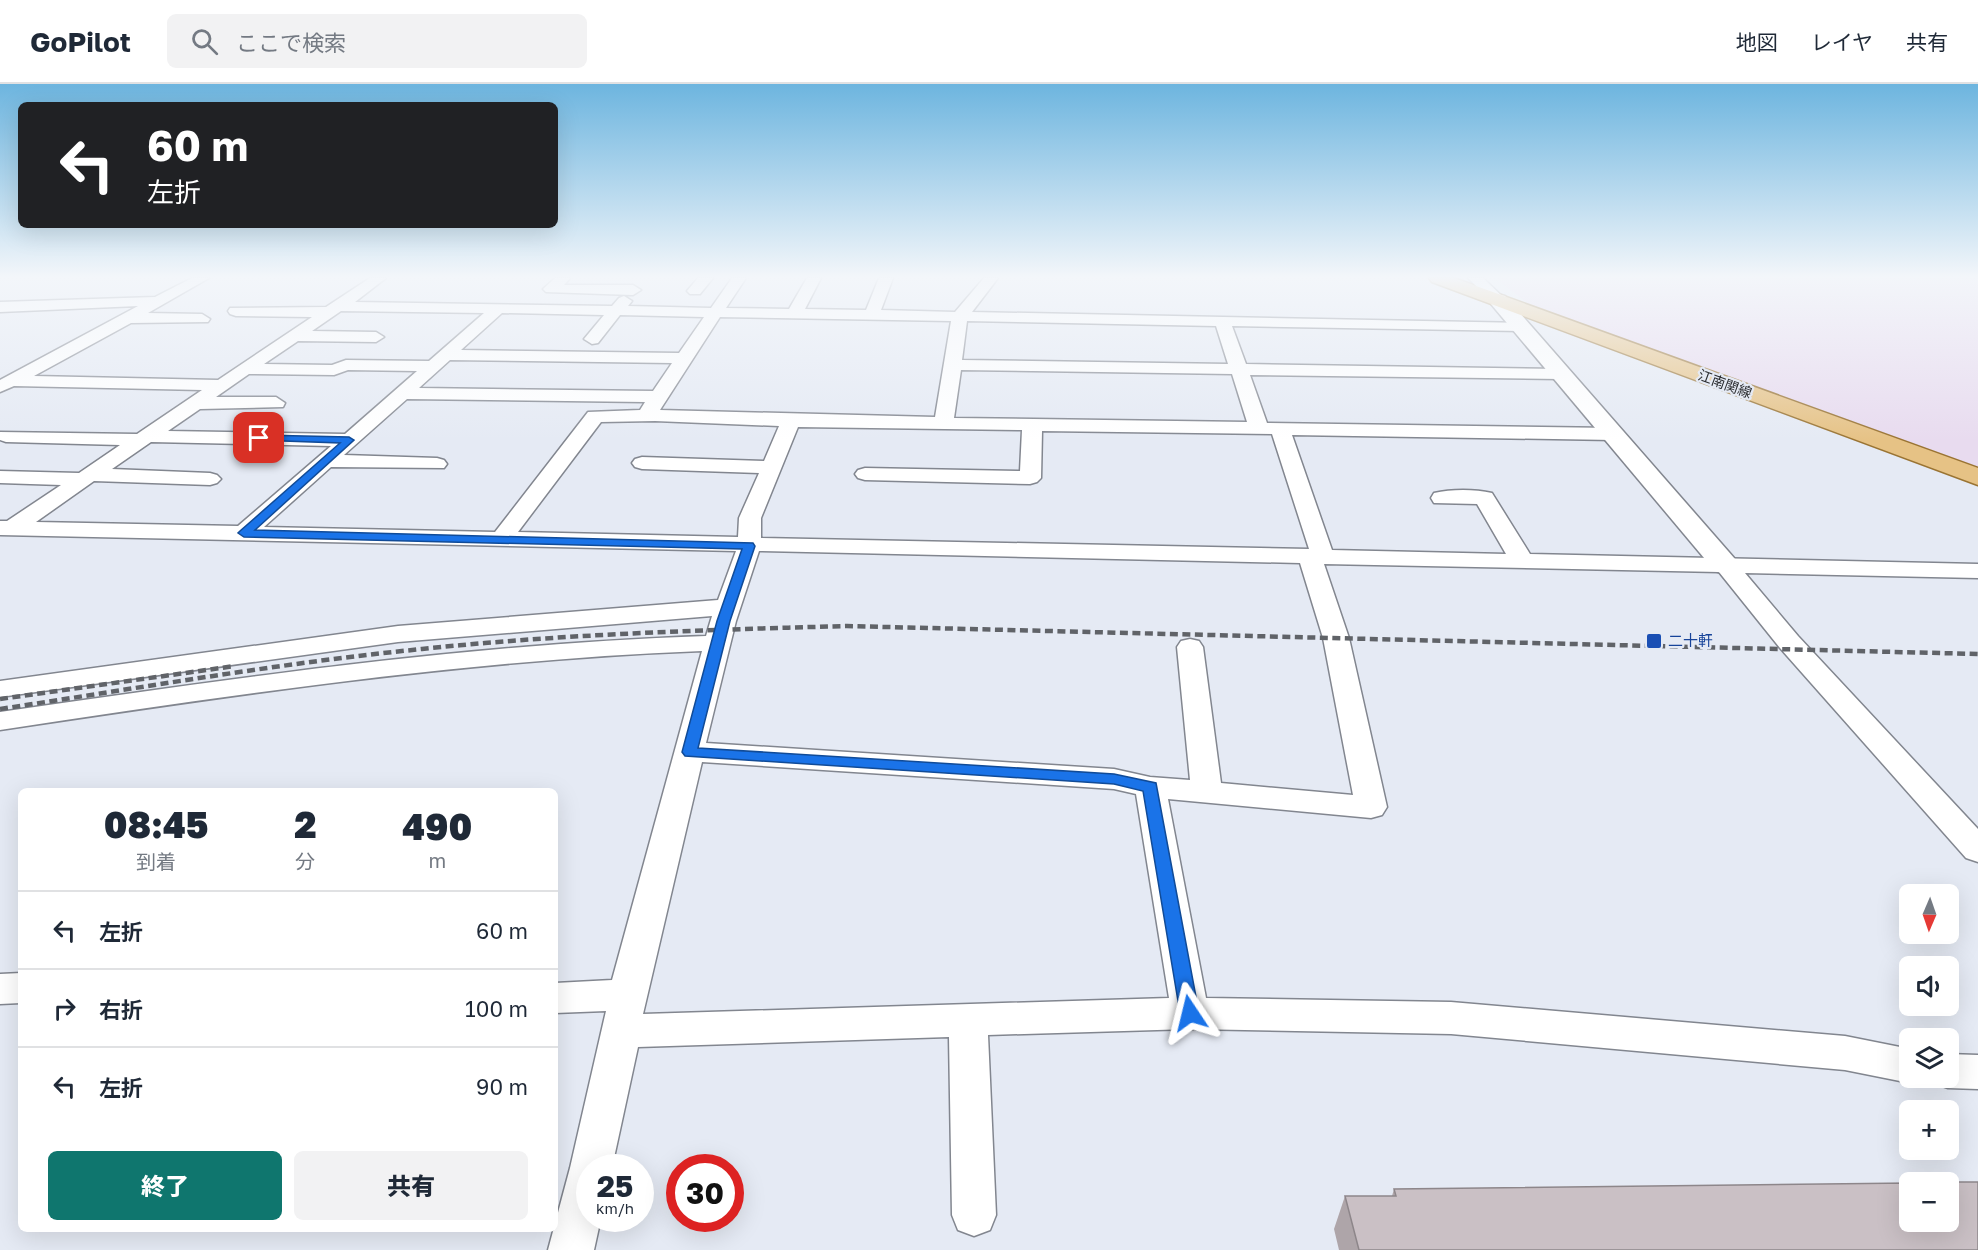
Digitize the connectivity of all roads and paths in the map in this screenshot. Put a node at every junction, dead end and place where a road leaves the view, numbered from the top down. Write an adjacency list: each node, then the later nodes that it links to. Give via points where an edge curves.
1 (101, 332): 19 (street)
2 (298, 332): 10 (street)
3 (471, 332): 14 (street)
4 (597, 332): 12 (street)
5 (702, 332): 13 (street)
6 (958, 332): 15 (street)
7 (1226, 332): 17 (street)
8 (1526, 332): 18 (street)
9 (1586, 332): 40 (main road, 江南関線)
10 (293, 336): 11 (street); 16 (street)
11 (376, 338)
12 (592, 339)
13 (684, 358): 14 (street); 24 (street)
14 (439, 361): 16 (street, via 346,365 334,370); 21 (street)
15 (953, 364): 17 (street); 26 (street)
16 (244, 369): 20 (street)
17 (1239, 370): 18 (street); 28 (street)
18 (1560, 374): 29 (street)
19 (5, 384): 20 (street)
20 (220, 385): 22 (street)
21 (403, 393): 24 (street); 32 (street)
22 (194, 403): 23 (street); 31 (street)
23 (276, 403)
24 (656, 406): 25 (street); 45 (street, via 595,416)
25 (791, 421): 26 (street); 36 (street)
26 (944, 422): 27 (street)
27 (1032, 424): 28 (street); 37 (street, via 1030,477)
28 (1269, 428): 29 (street); 47 (street)
29 (1613, 434): 49 (street)
30 (6, 436): 31 (street)
31 (143, 438): 32 (street); 39 (street)
32 (349, 440): 33 (street)
33 (326, 460): 35 (street); 44 (street)
34 (642, 463): 36 (street)
35 (437, 464)
36 (772, 467): 46 (street, via 750,518)
37 (865, 474)
38 (0, 477): 39 (street)
39 (86, 477): 41 (street); 43 (street)
40 (1978, 477)
41 (210, 479)
42 (1442, 498): 48 (street, via 1484,498)
43 (6, 528): 44 (street)
44 (244, 533): 45 (street)
45 (501, 540): 46 (street)
46 (749, 546): 47 (street); 51 (street)
47 (1317, 557): 48 (street); 58 (street, via 1371,807)
48 (1522, 561): 49 (street)
49 (1725, 565): 50 (street); 59 (street, via 1789,642)
50 (1978, 570)
51 (728, 607): 52 (street); 54 (street, via 398,634)
52 (718, 643): 55 (street, via 565,650 429,662); 56 (street)
53 (1190, 647): 58 (street)
54 (0, 689)
55 (0, 721)
56 (690, 752): 57 (street, via 1114,779); 63 (street)
57 (1150, 787): 58 (street); 64 (street)
58 (1207, 792)
59 (1978, 850)
60 (18, 988): 61 (street)
61 (0, 989)
62 (558, 999): 63 (street)
63 (625, 1013): 65 (street); 69 (street)
64 (1190, 1013): 65 (street); 66 (street, via 1451,1018 1845,1053)
65 (968, 1021): 70 (street)
66 (1899, 1064)
67 (1959, 1071): 68 (street)
68 (1978, 1072)
69 (594, 1154)
70 (974, 1215)
71 (576, 1229): 72 (street)
72 (571, 1250)

